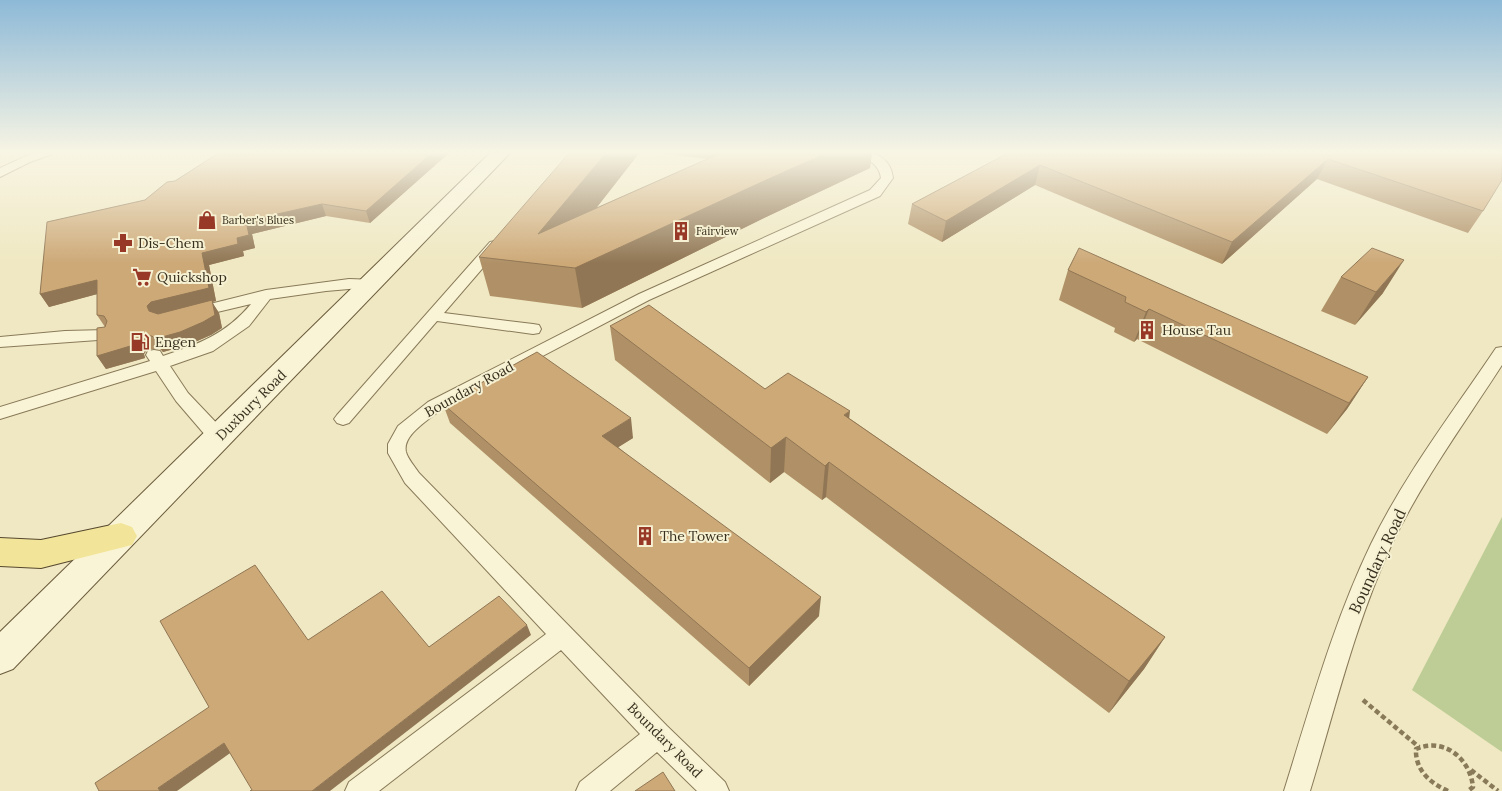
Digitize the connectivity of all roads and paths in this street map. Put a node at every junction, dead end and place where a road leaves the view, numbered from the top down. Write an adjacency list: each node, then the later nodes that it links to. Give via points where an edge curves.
1 (465, 189): 4 (main road, Duxbury Road)
2 (878, 189): 18 (lane, Boundary Road, via 644,297 451,395 404,431 397,444 397,453 412,478)
3 (504, 234): 6 (lane)
4 (372, 283): 5 (lane, via 336,283); 15 (main road, Duxbury Road)
5 (266, 295): 7 (lane); 12 (lane, via 244,323 223,338 190,354)
6 (432, 316): 8 (lane); 14 (lane)
7 (173, 318)
8 (533, 329)
9 (106, 335): 10 (lane)
10 (0, 342)
11 (1502, 352): 27 (lane, Boundary Road, via 1410,492 1382,543 1347,629)
12 (157, 360): 13 (lane); 15 (lane, via 182,397)
13 (0, 413)
14 (343, 419)
15 (219, 438): 16 (main road, Duxbury Road)
16 (122, 536): 17 (main road, via 41,554); 19 (main road, Duxbury Road)
17 (0, 552)
18 (562, 635): 21 (lane, Boundary Road); 24 (lane)
19 (0, 657)
20 (1363, 700): 22 (path)
21 (658, 735): 25 (lane); 26 (lane, Boundary Road)
22 (1419, 747): 23 (path, via 1431,743 1442,746 1463,760); 28 (path, via 1415,756 1417,765 1435,785)
23 (1470, 770): 29 (path, via 1473,787); 30 (path)
24 (358, 791)
25 (589, 791)
26 (716, 791)
27 (1297, 791)
28 (1448, 791)
29 (1468, 791)
30 (1498, 791)

